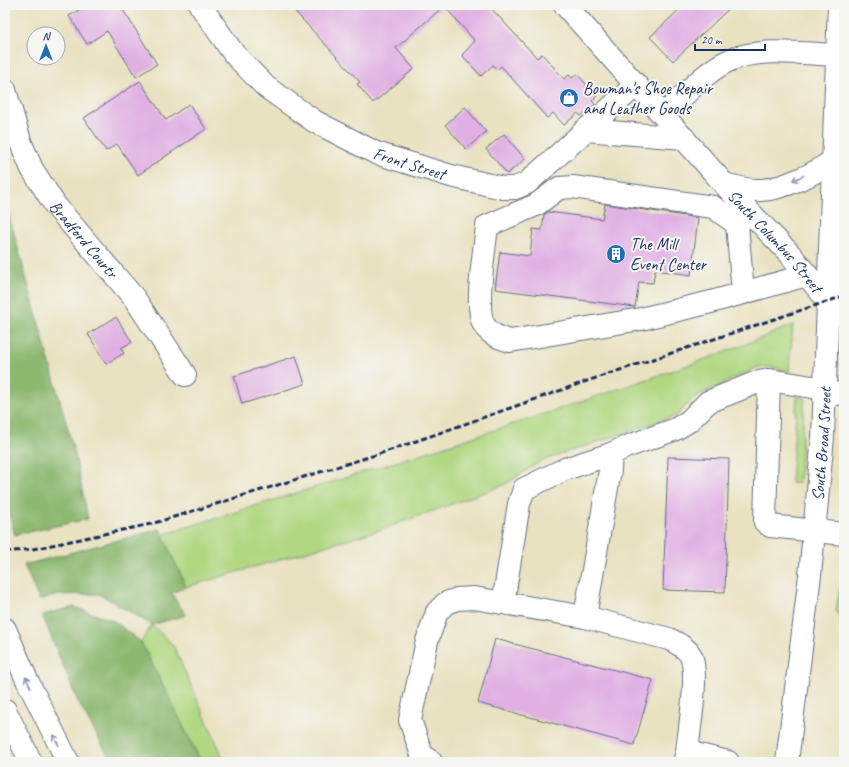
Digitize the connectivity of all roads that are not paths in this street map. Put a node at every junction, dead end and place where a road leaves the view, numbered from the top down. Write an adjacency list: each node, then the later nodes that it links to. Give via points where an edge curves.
1 (200, 5): 8 (main road, Front Street, via 234,54 266,87 314,121 376,153 451,176 503,188 516,188 527,183)
2 (564, 5): 5 (main road, South Columbus Street)
3 (841, 16): 4 (main road, South Broad Street)
4 (837, 55): 7 (main road, via 749,54 730,60 713,70); 10 (main road, South Broad Street)
5 (636, 85): 7 (main road, South Columbus Street); 8 (main road, Front Street)
6 (5, 90): 17 (main road, Bradford Courtr, via 20,141 32,169 55,205 135,299)
7 (664, 115): 9 (main road, South Columbus Street)
8 (585, 130): 9 (main road)
9 (684, 138): 11 (main road, South Columbus Street)
10 (836, 170): 11 (main road, South Columbus Street, one-way to 11, via 823,168 782,186 768,189 742,189); 16 (main road, South Broad Street)
11 (724, 184): 12 (main road, South Columbus Street)
12 (743, 218): 13 (main road, South Columbus Street, via 790,254); 15 (main road); 15 (main road, via 713,207 573,187 559,188 536,205 487,226 479,309 484,325 496,337 510,341 642,319)
13 (807, 275): 15 (main road); 16 (main road, South Columbus Street)
14 (844, 285): 16 (main road)
15 (742, 293)
16 (836, 308): 19 (main road, South Broad Street)
17 (185, 376)
18 (769, 380): 19 (main road); 20 (main road, via 754,383 708,402 690,421 676,430); 21 (main road, via 765,522 770,526)
19 (831, 393): 21 (main road, South Broad Street, via 823,437)
20 (611, 454): 23 (main road, via 565,470 524,489 519,504); 24 (main road)
21 (814, 532): 22 (main road); 32 (main road, South Broad Street)
22 (844, 534)
23 (503, 603): 24 (main road); 30 (main road, via 474,598 457,599 446,603 437,612 427,641 410,720 422,755)
24 (585, 617): 27 (main road, via 669,639 681,645 690,656 693,683)
25 (5, 629): 29 (main road, one-way to 25)
26 (8, 717): 28 (main road)
27 (686, 757): 31 (main road)
28 (31, 762)
29 (68, 762)
30 (431, 762)
31 (728, 762)
32 (787, 762)

